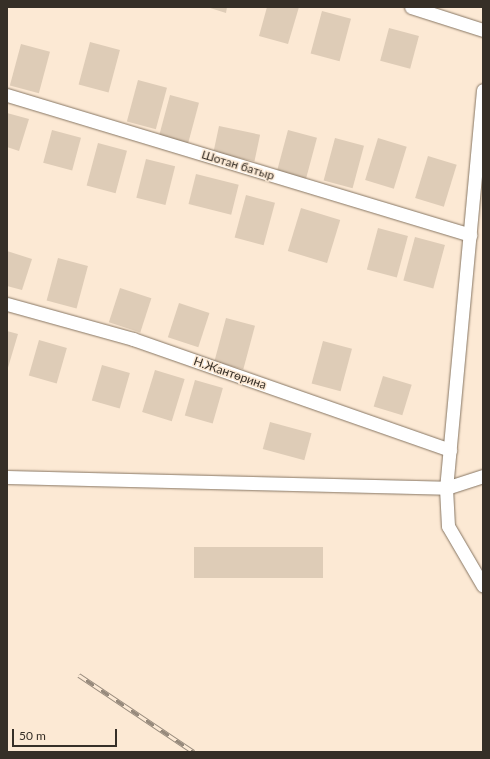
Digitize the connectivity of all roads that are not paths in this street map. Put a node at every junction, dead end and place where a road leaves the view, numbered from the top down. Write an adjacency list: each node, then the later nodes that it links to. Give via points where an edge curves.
1 (411, 7): 2 (street)
2 (483, 30)
3 (483, 90): 5 (street)
4 (7, 95): 5 (street, Шотан батыр)
5 (470, 235): 7 (street)
6 (7, 304): 7 (street, Н.Жантөрина, via 133,339)
7 (450, 450): 10 (street)
8 (483, 476): 10 (street)
9 (7, 477): 10 (street)
10 (446, 488): 11 (street, via 448,526)
11 (483, 586)

